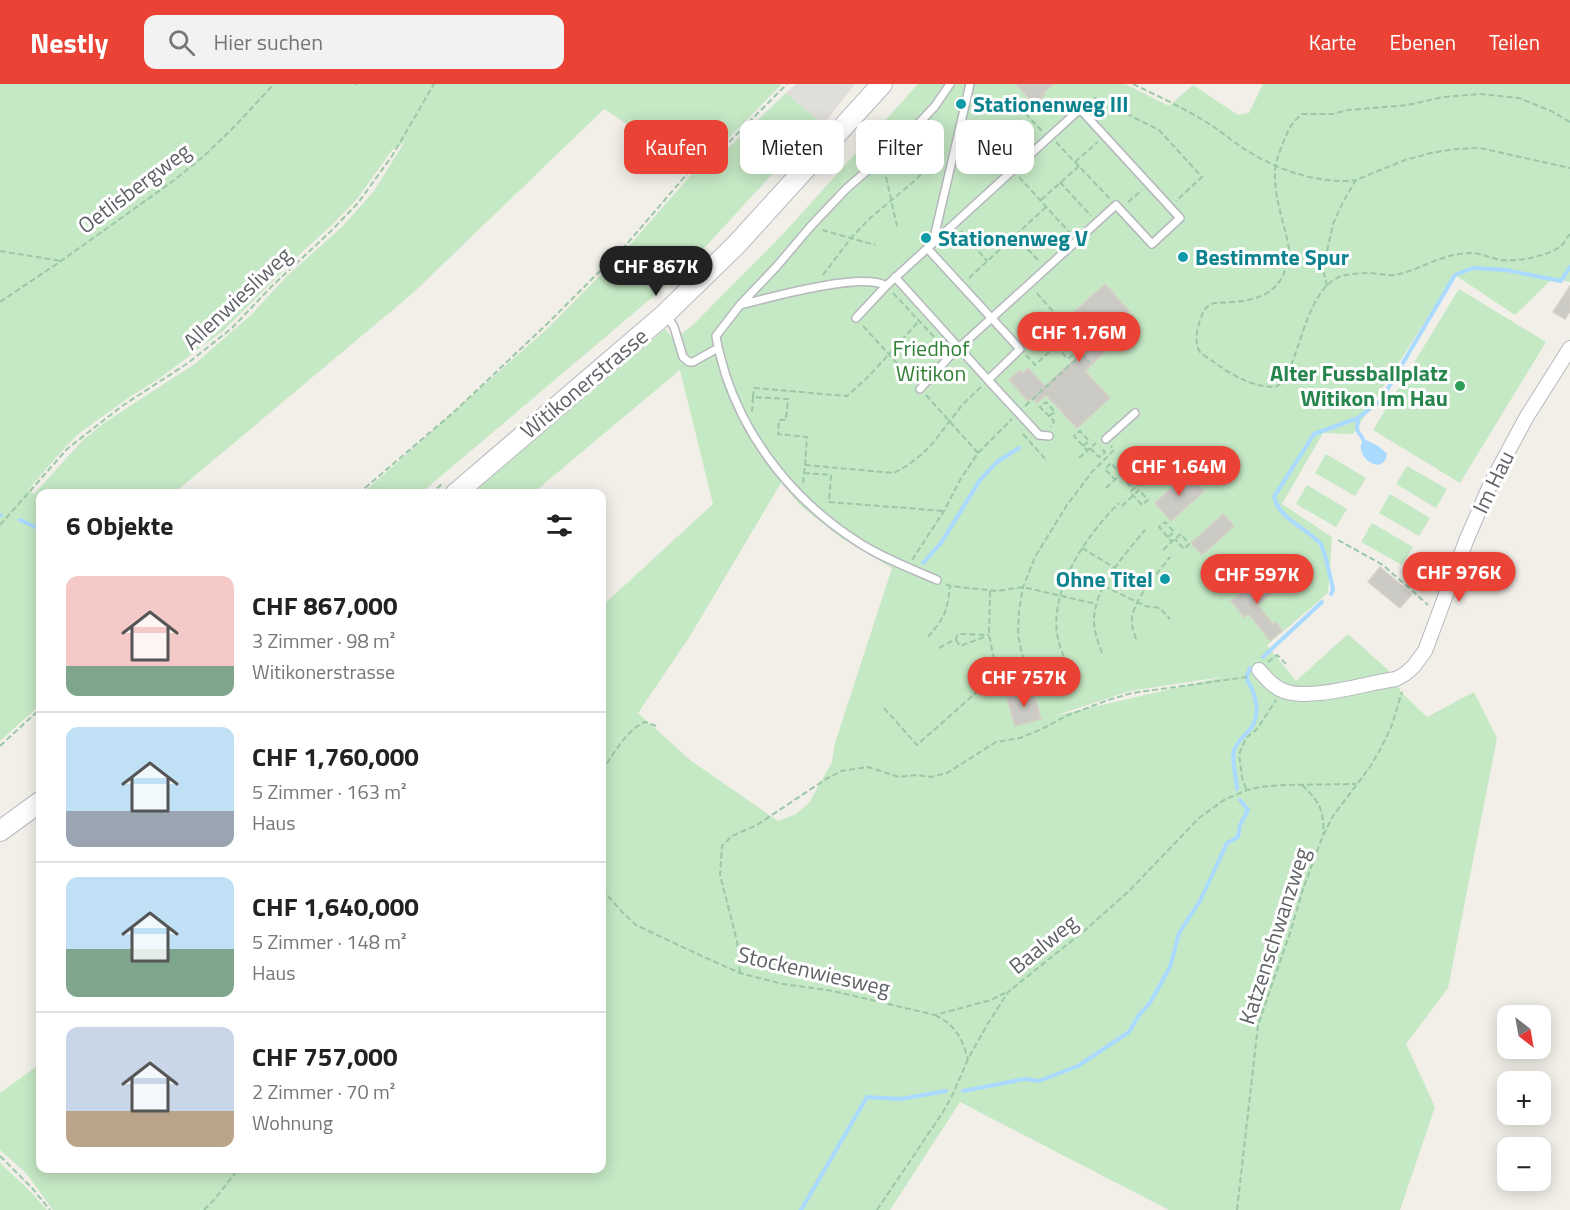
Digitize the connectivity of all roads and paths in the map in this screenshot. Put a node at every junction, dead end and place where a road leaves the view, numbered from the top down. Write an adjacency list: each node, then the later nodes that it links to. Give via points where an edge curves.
1 (274, 84): 44 (path, Oetlisbergweg, via 204,156)
2 (434, 84): 90 (path, Allenwiesliweg, via 392,156 358,203 330,232 232,328 67,449)
3 (787, 84): 85 (path, via 724,147 693,167 626,245 548,323 455,411)
4 (882, 84): 55 (main road, Witikonerstrasse, via 736,245)
5 (950, 84): 10 (lane)
6 (970, 84): 8 (lane)
7 (1133, 84): 18 (path)
8 (965, 105): 11 (lane); 14 (path, via 998,114 1013,101)
9 (1080, 109): 13 (lane); 14 (lane); 31 (path, via 1095,98 1159,130 1202,177)
10 (922, 120)
11 (961, 120)
12 (1570, 122): 18 (path, via 1519,98 1481,94 1333,114 1307,113 1290,125)
13 (1104, 136): 17 (path); 27 (lane)
14 (1049, 137): 16 (lane); 17 (path)
15 (956, 138): 28 (path); 42 (lane)
16 (1034, 151)
17 (1075, 162): 19 (path)
18 (1276, 165): 25 (path, via 1293,173 1330,180); 51 (path, via 1276,192 1290,253 1283,278 1258,298 1209,305 1198,323 1196,340 1200,352 1228,373 1250,383 1279,386 1293,360 1304,325)
19 (1079, 166): 26 (path); 32 (path)
20 (1570, 168): 25 (path, via 1464,148 1405,160)
21 (864, 174): 36 (lane)
22 (885, 174): 28 (path)
23 (1009, 174): 34 (lane)
24 (1017, 174): 29 (path)
25 (1356, 180): 51 (path, via 1333,224 1323,270)
26 (1060, 182): 29 (path); 33 (path)
27 (1149, 184): 31 (lane); 32 (path)
28 (890, 200): 35 (path); 39 (path)
29 (1040, 200): 30 (path)
30 (1046, 207): 38 (path); 40 (path)
31 (1169, 207): 32 (lane, via 1180,218 1152,244)
32 (1118, 208): 33 (lane)
33 (1097, 223): 40 (lane)
34 (954, 224): 42 (lane); 45 (path)
35 (897, 226)
36 (810, 227): 39 (path); 54 (lane)
37 (1570, 234): 51 (path, via 1561,246 1545,255 1502,260 1469,253 1389,276 1343,276)
38 (1014, 236): 45 (path); 46 (path)
39 (851, 238): 41 (path); 52 (path)
40 (1077, 240): 46 (lane)
41 (875, 245)
42 (930, 245): 47 (lane); 49 (lane)
43 (0, 251): 44 (path)
44 (61, 261): 53 (path, Oetlisbergweg)
45 (987, 261): 49 (path)
46 (1046, 269): 48 (lane)
47 (895, 277): 50 (lane); 56 (lane)
48 (1029, 284): 58 (lane); 59 (path, via 1071,332)
49 (961, 285): 58 (lane)
50 (886, 286): 52 (lane, via 880,282); 57 (lane)
51 (1327, 286)
52 (813, 287): 54 (lane)
53 (0, 302)
54 (740, 305): 61 (lane, via 716,336)
55 (665, 314): 61 (lane, via 674,327 683,357 689,362); 83 (main road, Witikonerstrasse)
56 (928, 314): 60 (lane); 68 (path, via 847,396 754,388)
57 (856, 318)
58 (992, 318): 60 (lane); 63 (lane)
59 (1056, 346): 63 (path, via 1035,365); 64 (path, via 1068,359 1078,350)
60 (959, 347): 66 (lane); 67 (lane)
61 (718, 348): 73 (lane)
62 (1570, 348): 108 (street, Im Hau, via 1491,483)
63 (1020, 349): 66 (lane)
64 (1082, 354): 65 (path); 69 (path)
65 (1089, 362)
66 (988, 380): 70 (lane); 80 (path, via 921,455 894,473)
67 (920, 389)
68 (753, 397): 73 (path); 80 (path, via 788,399 786,420 779,420 778,434 807,436)
69 (1032, 400)
70 (1018, 413): 74 (lane, via 1039,435); 89 (path, via 978,453)
71 (1135, 413): 75 (lane)
72 (1049, 416): 72 (path, via 1040,407 1046,402 1055,412); 74 (path, via 1054,421)
73 (750, 429): 88 (lane, via 780,474)
74 (1049, 436)
75 (1106, 439)
76 (1083, 446): 76 (path, via 1074,436 1080,431 1089,441); 77 (path)
77 (1089, 449): 77 (path, via 1096,442 1105,452 1099,458); 79 (path)
78 (1114, 450): 103 (path, via 1067,505 1035,557)
79 (1078, 458)
80 (805, 465): 81 (path)
81 (804, 472): 88 (path); 89 (path, via 831,475 829,502)
82 (1115, 480): 82 (path, via 1121,474 1111,463 1105,469); 84 (path)
83 (451, 486)
84 (1106, 488)
85 (364, 489)
86 (1133, 489): 86 (path, via 1138,484 1129,474 1124,479); 87 (path, via 1130,492)
87 (1134, 495): 87 (path, via 1139,490 1148,500 1142,505); 95 (path, via 1107,515)
88 (802, 497): 98 (lane, via 858,542)
89 (944, 512): 98 (path)
90 (0, 525)
91 (1145, 530): 99 (path)
92 (1168, 537): 92 (path, via 1159,527 1165,522 1174,532); 93 (path)
93 (1174, 540): 93 (path, via 1180,534 1190,544 1184,549); 96 (path)
94 (1338, 540): 108 (path, via 1383,566)
95 (1082, 548): 99 (path); 105 (path)
96 (1163, 550)
97 (1170, 557): 106 (path)
98 (907, 567): 100 (lane)
99 (1115, 568): 101 (path)
100 (937, 580): 102 (path)
101 (1104, 585): 106 (path); 107 (path)
102 (950, 586): 104 (path); 111 (path, via 948,606)
103 (1023, 587): 104 (path); 105 (path); 119 (path, via 1018,635)
104 (990, 590): 110 (path)
105 (1060, 596): 107 (path); 116 (path, via 1057,634)
106 (1137, 603): 109 (path, via 1160,608); 113 (path, via 1132,624)
107 (1096, 604): 115 (path, via 1094,620)
108 (1438, 615): 121 (street, Im Hau, via 1425,651 1413,667 1396,679 1313,694)
109 (1170, 619)
110 (989, 635): 112 (path, via 958,634); 112 (path, via 960,646); 120 (path)
111 (928, 637)
112 (956, 639): 114 (path)
113 (1136, 639)
114 (939, 648)
115 (1102, 653)
116 (1067, 665)
117 (1287, 665): 118 (path, via 1277,655)
118 (1259, 670): 121 (street); 136 (path, via 1251,676 1108,700 1020,738 996,742 939,776 896,777 864,767 830,777 757,825 732,836 722,846 720,874)
119 (1030, 677)
120 (1002, 685)
121 (1282, 690): 131 (path, via 1257,729 1246,738 1239,754)
122 (978, 691): 124 (path, via 917,745)
123 (1402, 693): 129 (path, Katzenschwanzweg, via 1381,748)
124 (884, 708)
125 (36, 713): 127 (path)
126 (656, 726): 128 (path, via 645,722 634,728)
127 (0, 746)
128 (606, 765)
129 (1356, 784): 130 (path, Baalweg); 134 (path, Katzenschwanzweg)
130 (1302, 785): 131 (path, Baalweg); 134 (path, via 1317,801 1324,822)
131 (1247, 790): 137 (path, Baalweg, via 1199,818 1130,890)
132 (36, 805): 133 (main road)
133 (0, 831)
134 (1322, 838): 145 (path, Katzenschwanzweg, via 1258,1025)
135 (606, 894): 136 (path, Stockenwiesweg, via 636,925)
136 (740, 972): 138 (path, Stockenwiesweg)
137 (1008, 992): 138 (path, Stockenwiesweg); 139 (path, Baalweg)
138 (935, 1015): 139 (path, Stockenwiesweg, via 960,1035)
139 (968, 1059): 144 (path, Baalweg, via 943,1112)
140 (0, 1156): 142 (path)
141 (235, 1173): 143 (path)
142 (50, 1210)
143 (204, 1210)
144 (877, 1210)
145 (1237, 1210)

